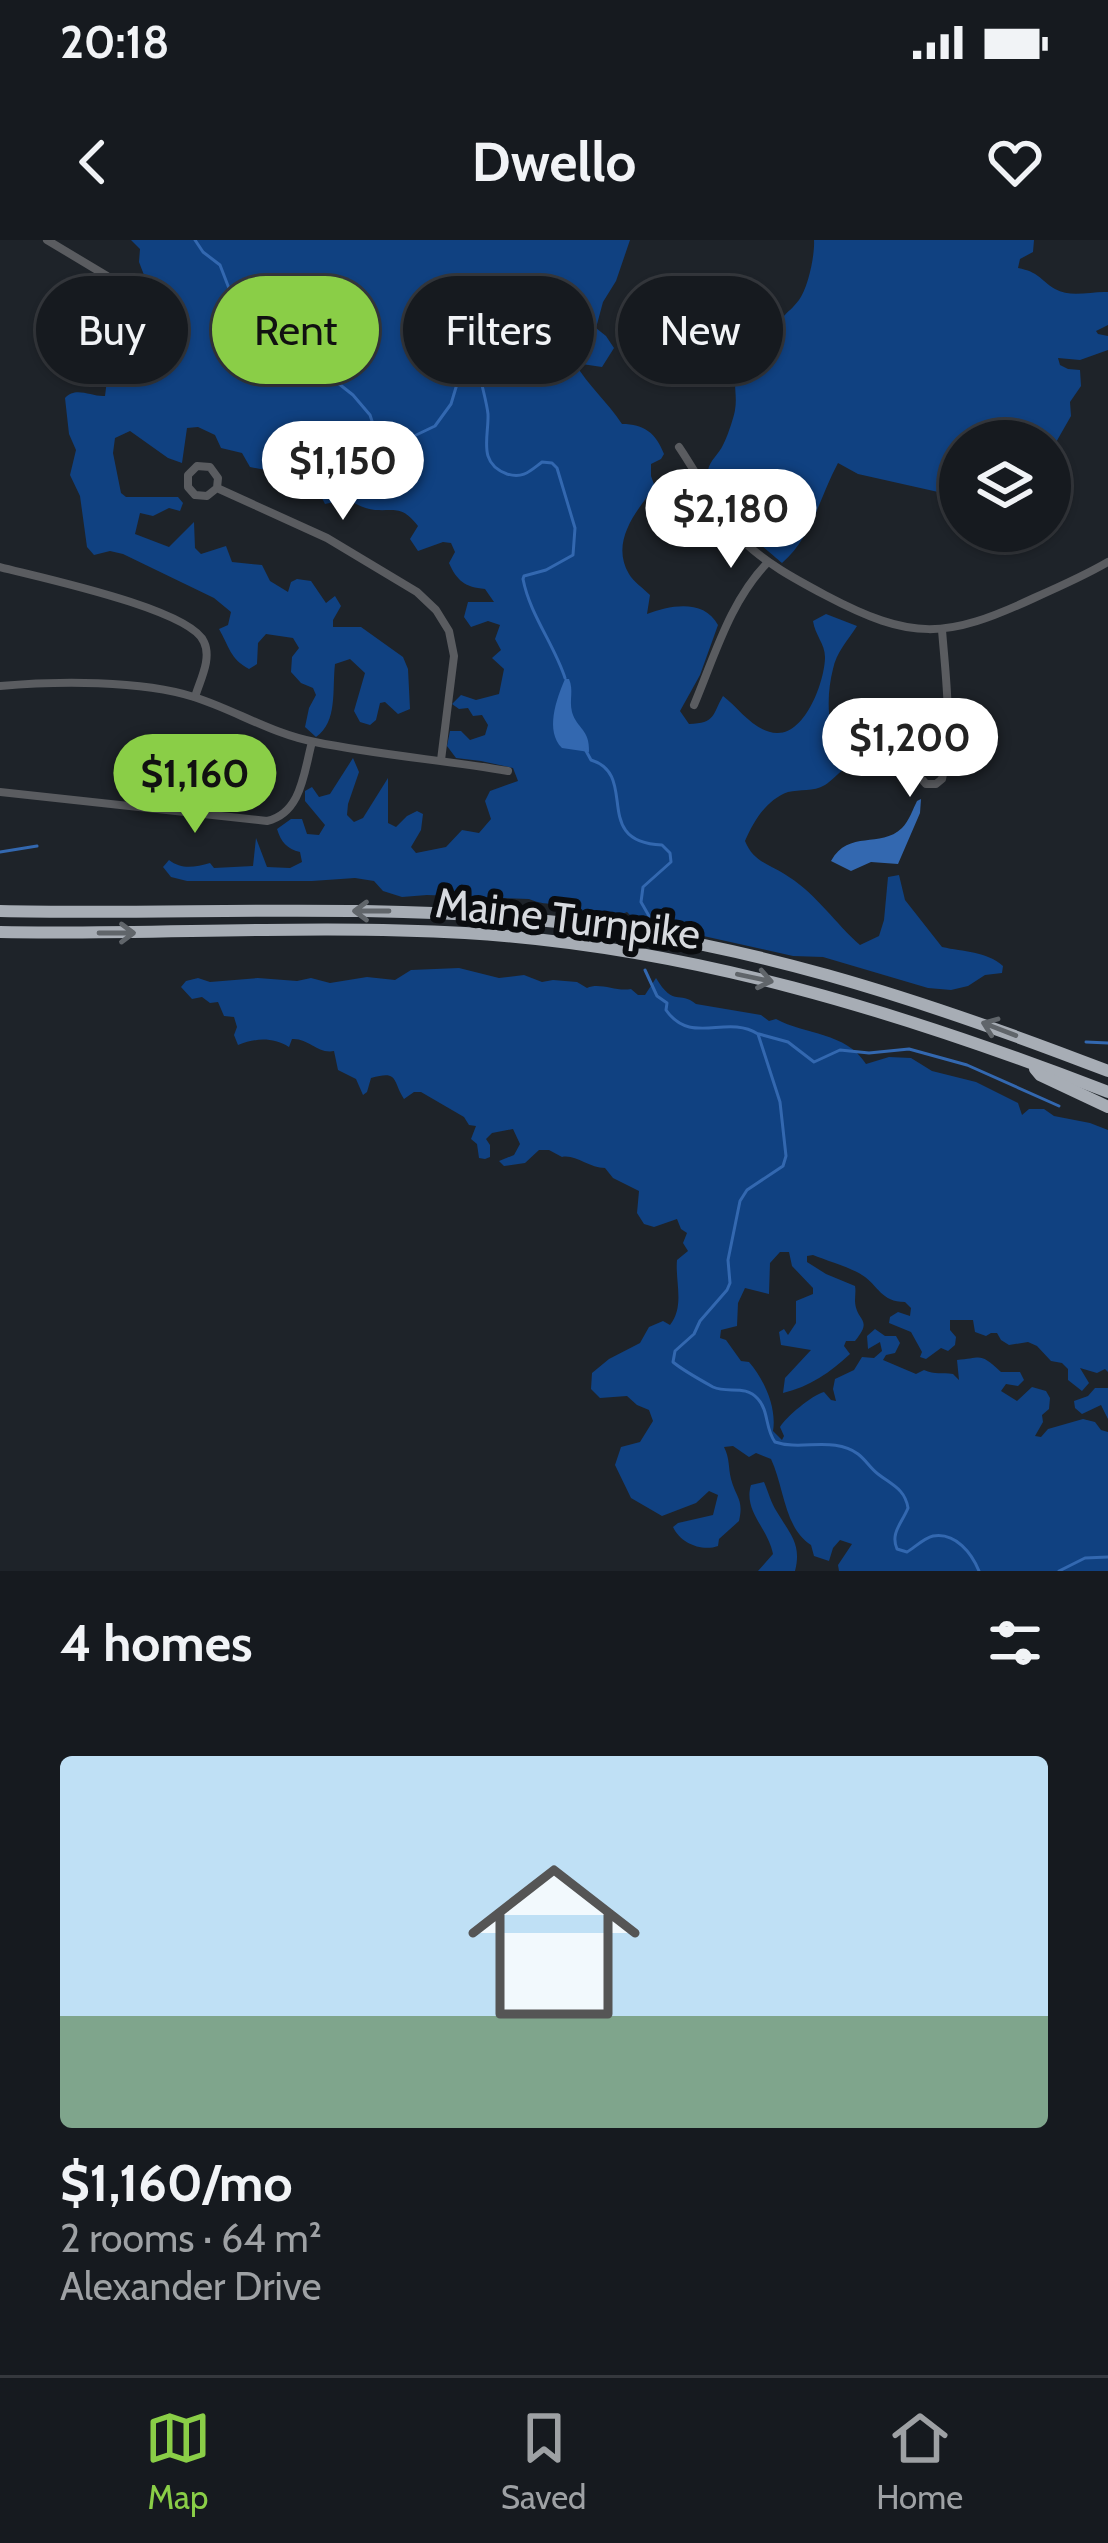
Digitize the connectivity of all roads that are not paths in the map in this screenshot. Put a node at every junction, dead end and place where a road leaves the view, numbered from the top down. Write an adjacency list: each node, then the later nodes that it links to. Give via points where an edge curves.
1 (47, 240): 2 (street)
2 (107, 276)
3 (680, 447): 5 (street, via 723,517)
4 (217, 488): 4 (street, via 210,467 189,472 195,495); 14 (street, via 327,538 436,610 454,662)
5 (768, 562): 8 (street, via 871,618); 11 (street, via 732,611)
6 (1108, 562): 8 (street, via 991,618)
7 (0, 567): 10 (street, via 190,626 207,656)
8 (942, 630): 12 (street)
9 (0, 686): 10 (street, via 136,685)
10 (195, 697): 13 (street)
11 (694, 704)
12 (948, 733): 15 (street); 17 (street)
13 (312, 742): 14 (street); 18 (street, via 296,800 267,821)
14 (441, 760): 16 (street)
15 (921, 763): 17 (street, via 934,759); 17 (street, via 924,783)
16 (508, 771)
17 (943, 775)
18 (0, 792)
19 (0, 911): 22 (highway, Maine Turnpike, one-way to 19, via 850,980 621,930 400,911)
20 (0, 932): 21 (highway, Maine Turnpike, one-way to 21, via 384,931 545,940 772,981)
21 (1029, 1062): 23 (highway, Maine Turnpike); 24 (highway)
22 (1108, 1071)
23 (1108, 1092)
24 (1108, 1107)

